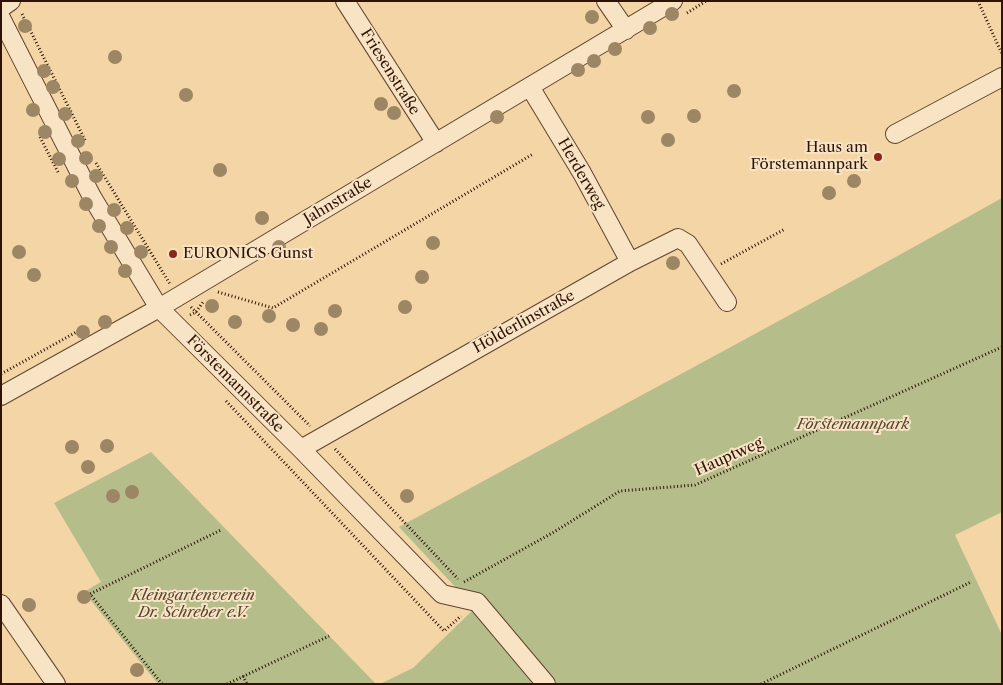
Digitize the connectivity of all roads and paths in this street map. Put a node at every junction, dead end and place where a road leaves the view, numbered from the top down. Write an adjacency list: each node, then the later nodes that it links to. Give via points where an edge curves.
1 (606, 1): 8 (street)
2 (673, 1): 8 (street, Jahnstraße)
3 (978, 1): 9 (path)
4 (350, 3): 13 (street, Friesenstraße)
5 (15, 6): 6 (street); 14 (path)
6 (1, 8)
7 (1, 18): 23 (street, Förstemannstraße, via 92,197)
8 (626, 30): 11 (street, Jahnstraße)
9 (1002, 54)
10 (1002, 77): 12 (street)
11 (530, 87): 13 (street, Jahnstraße); 18 (street, Herderweg)
12 (895, 134)
13 (436, 144): 23 (street, Jahnstraße)
14 (88, 147)
15 (533, 154): 21 (path, via 273,308)
16 (93, 156): 20 (path)
17 (785, 229): 19 (path)
18 (630, 262): 19 (street, Hölderlinstraße, via 678,238 688,244); 27 (street, Hölderlinstraße)
19 (707, 271): 22 (street, Hölderlinstraße)
20 (168, 282)
21 (212, 290)
22 (726, 302)
23 (159, 308): 26 (street, Jahnstraße); 27 (street, Förstemannstraße)
24 (1002, 348): 30 (path, Hauptweg, via 696,485 620,491)
25 (220, 395): 31 (path, via 444,630)
26 (1, 396)
27 (301, 449): 30 (street, Förstemannstraße)
28 (221, 530): 36 (path, via 90,594)
29 (971, 582): 40 (path)
30 (442, 594): 31 (street)
31 (477, 602): 39 (street)
32 (1, 604): 35 (street)
33 (329, 636): 34 (path)
34 (243, 676): 37 (path); 38 (path)
35 (56, 684)
36 (162, 684)
37 (227, 684)
38 (247, 684)
39 (546, 684)
40 (761, 684)

